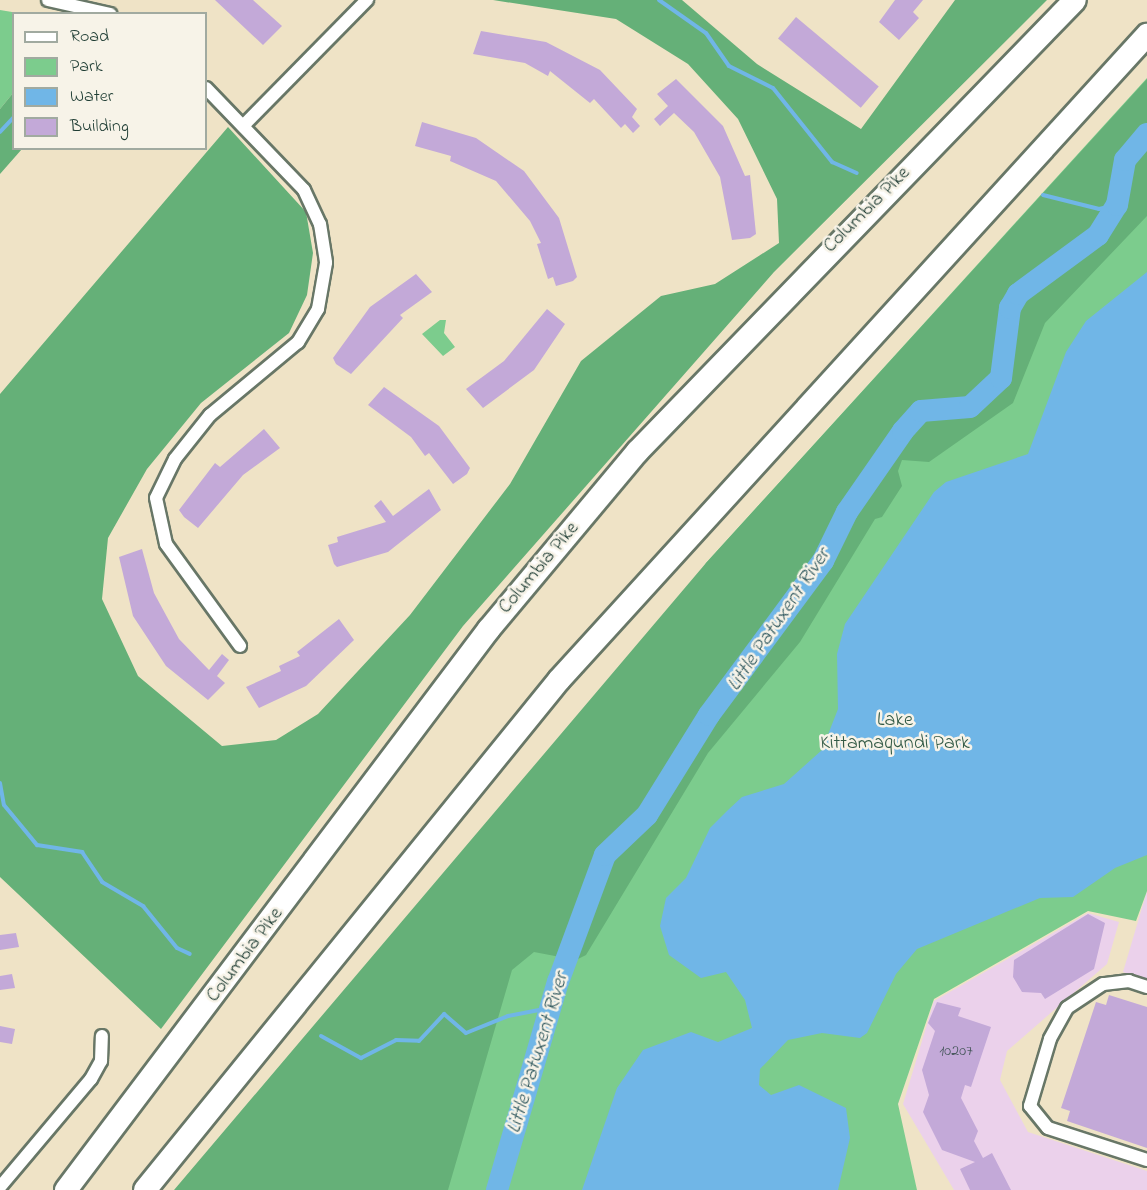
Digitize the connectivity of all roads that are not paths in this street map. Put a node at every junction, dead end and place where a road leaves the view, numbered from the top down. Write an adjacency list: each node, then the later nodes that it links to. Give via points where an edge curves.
1 (48, 0): 4 (street)
2 (367, 0): 7 (street)
3 (1075, 0): 13 (highway, Columbia Pike, via 637,452 489,629)
4 (101, 12)
5 (1147, 35): 14 (highway, via 559,680)
6 (207, 89): 7 (street)
7 (243, 126): 8 (street, via 313,205 324,244 326,281 318,309 298,342 210,415 175,459 162,480 156,512 166,544)
8 (240, 646)
9 (1147, 987): 11 (street, via 1130,981 1103,984 1066,1008 1050,1039 1030,1106 1048,1128)
10 (102, 1036): 12 (street, via 101,1061 92,1079)
11 (1147, 1160)
12 (0, 1187)
13 (66, 1190)
14 (146, 1190)

